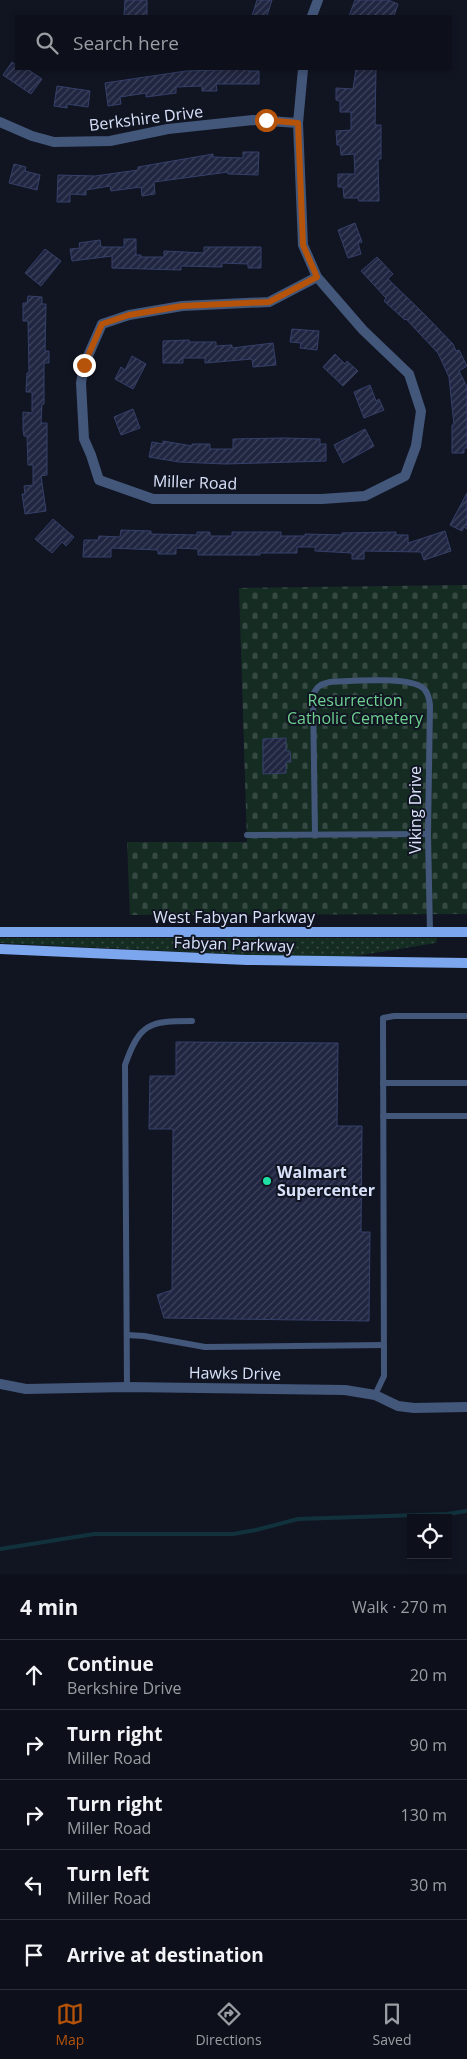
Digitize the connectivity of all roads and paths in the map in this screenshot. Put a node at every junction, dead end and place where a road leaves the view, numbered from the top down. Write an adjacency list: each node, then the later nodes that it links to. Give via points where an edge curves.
1 (318, 0): 2 (street)
2 (312, 15)
3 (303, 70): 5 (street, Miller Road)
4 (0, 122): 5 (street, Berkshire Drive, via 54,142 110,141 168,129 254,120)
5 (298, 123): 6 (street, Miller Road, via 303,245)
6 (317, 277): 6 (street, Miller Road, via 363,330 409,374 421,411 416,446 405,476 366,496 322,499 153,499 99,480 84,439 80,384 84,365 102,324 129,315 182,306 269,302)
7 (315, 834): 8 (lane); 8 (lane, Viking Drive, via 313,695 316,689 330,682 411,681 424,689 430,705); 9 (lane)
8 (428, 834): 11 (lane, Viking Drive)
9 (247, 835)
10 (0, 932): 11 (main road, West Fabyan Parkway)
11 (430, 932): 12 (main road, West Fabyan Parkway)
12 (467, 932)
13 (0, 949): 14 (main road, Fabyan Parkway, via 247,960)
14 (467, 963)
15 (467, 1016): 17 (lane, via 383,1018)
16 (192, 1021): 21 (lane, via 166,1021 148,1026 133,1042 125,1065)
17 (383, 1083): 18 (lane); 19 (lane)
18 (467, 1083)
19 (383, 1116): 20 (lane); 22 (lane)
20 (467, 1116)
21 (128, 1335): 22 (lane, via 205,1348); 24 (lane)
22 (384, 1345): 25 (lane, via 384,1376)
23 (0, 1384): 24 (street, Hawks Drive, via 26,1389)
24 (128, 1387): 25 (street, Hawks Drive, via 344,1390)
25 (375, 1395): 26 (street, Hawks Drive, via 398,1406)
26 (467, 1407)

